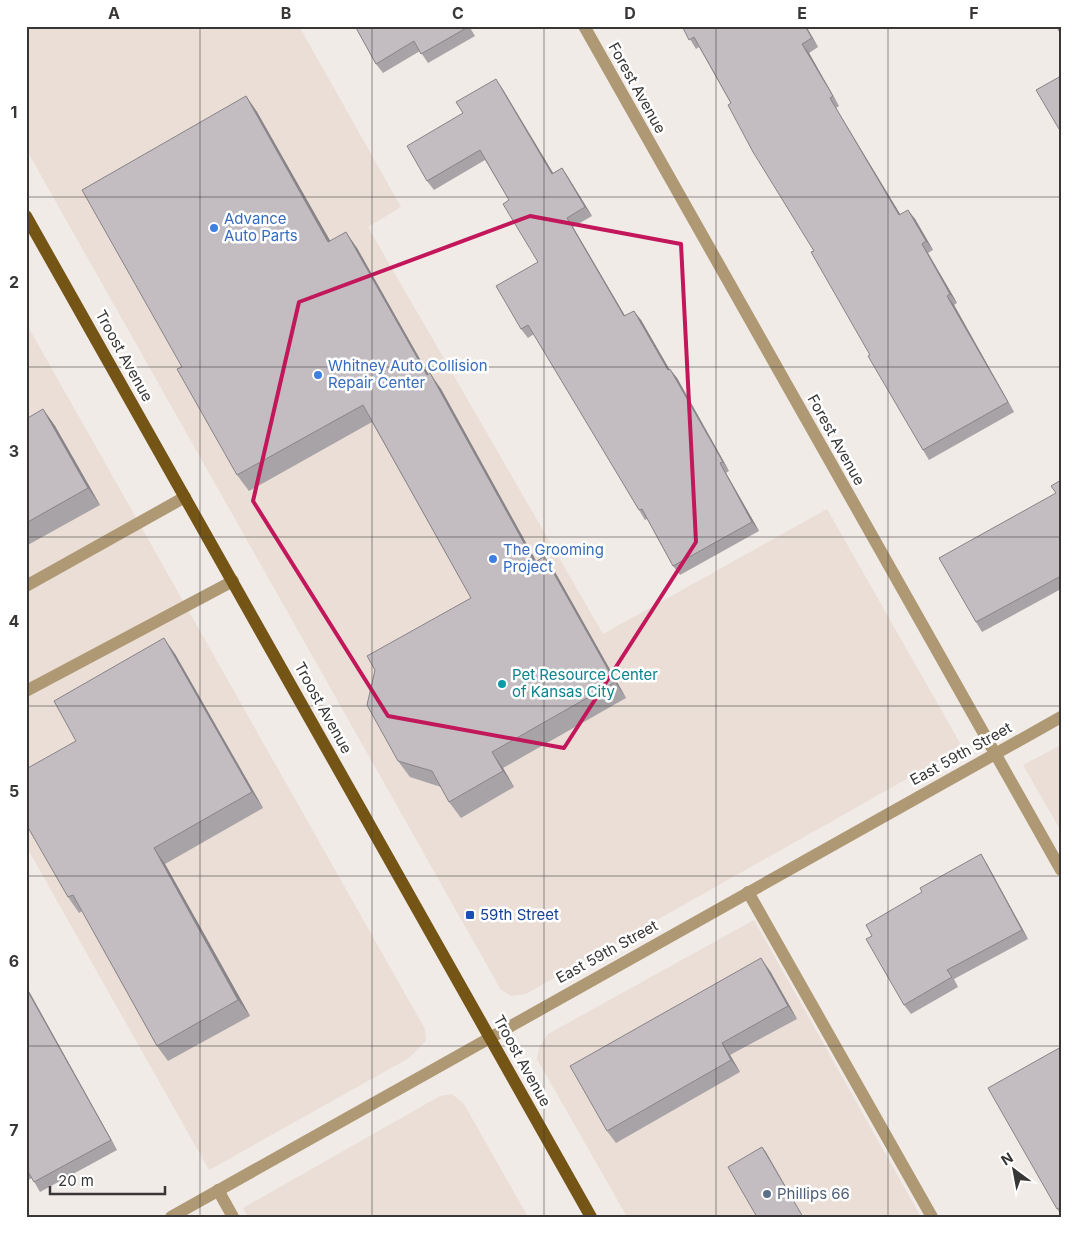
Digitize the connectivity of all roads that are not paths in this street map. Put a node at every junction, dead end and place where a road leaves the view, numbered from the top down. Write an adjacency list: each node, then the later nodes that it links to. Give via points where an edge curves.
1 (584, 26): 8 (street, Forest Avenue)
2 (26, 216): 3 (main road, Troost Avenue)
3 (184, 497): 4 (main road, Troost Avenue); 5 (street)
4 (232, 581): 6 (street); 11 (main road, Troost Avenue)
5 (26, 586)
6 (26, 691)
7 (1061, 717): 8 (street, East 59th Street)
8 (994, 754): 9 (street, Forest Avenue); 10 (street, East 59th Street)
9 (1061, 870)
10 (748, 892): 11 (street, East 59th Street); 16 (street)
11 (490, 1036): 12 (street, East 59th Street); 15 (main road, Troost Avenue)
12 (218, 1190): 13 (street, East 59th Street); 14 (street)
13 (171, 1217)
14 (233, 1217)
15 (592, 1217)
16 (932, 1217)

